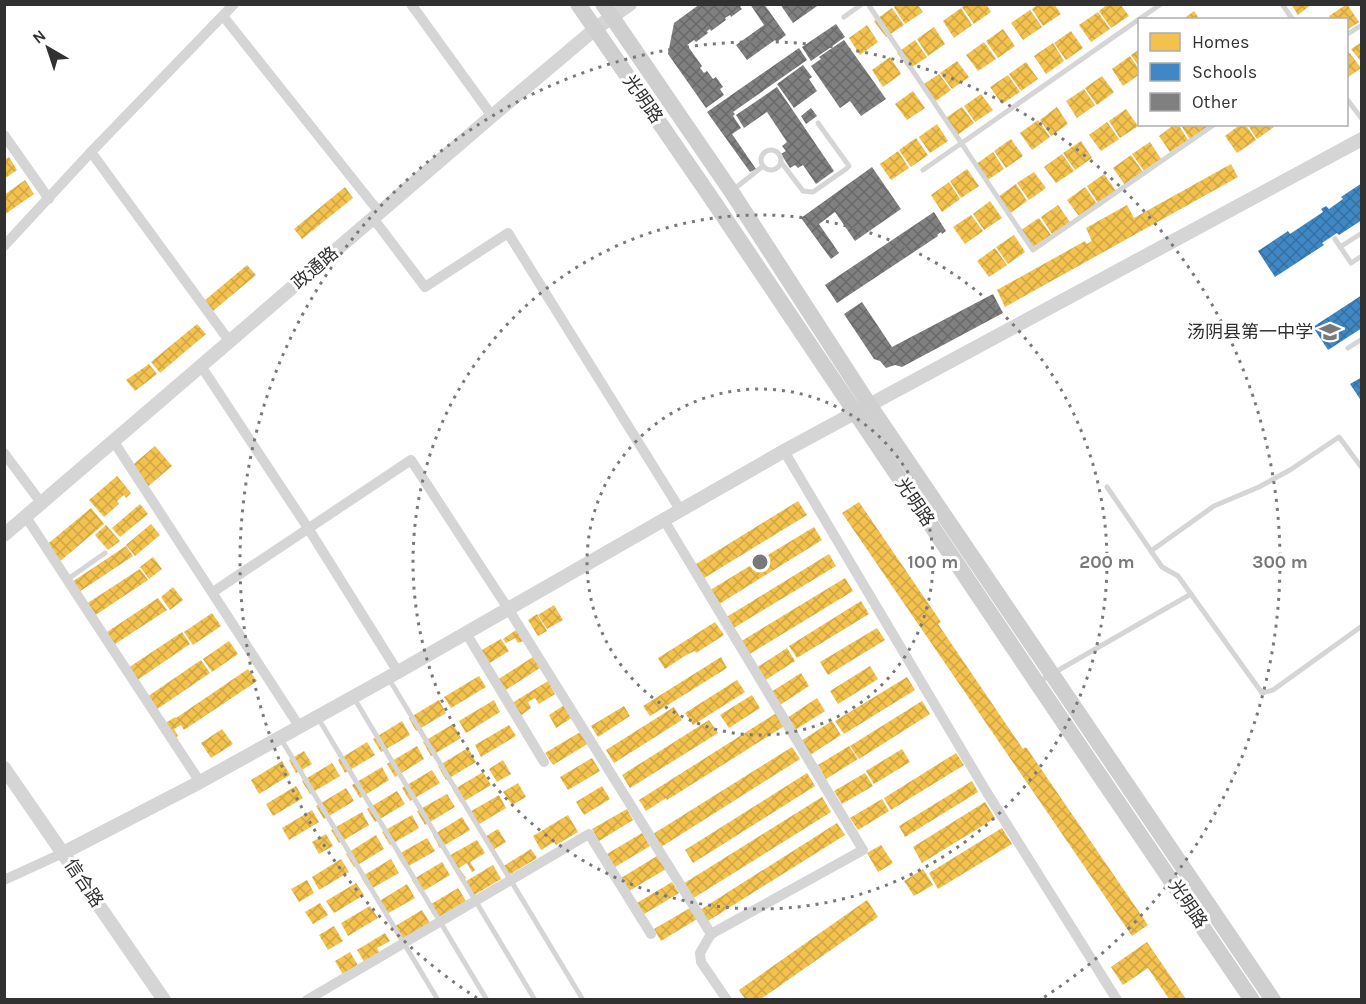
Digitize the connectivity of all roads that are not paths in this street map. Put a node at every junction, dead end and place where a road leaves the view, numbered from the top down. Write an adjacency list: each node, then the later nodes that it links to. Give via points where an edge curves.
1 (234, 4): 10 (street)
2 (411, 4): 19 (street)
3 (578, 4): 16 (main road, 光明路)
4 (630, 4): 9 (street, 政通路)
5 (862, 4): 11 (lane)
6 (868, 4): 25 (lane)
7 (1161, 4): 12 (lane)
8 (1282, 4): 13 (lane)
9 (607, 11): 16 (street, 政通路); 30 (main road, 光明路)
10 (223, 16): 26 (street); 32 (street)
11 (844, 17)
12 (1141, 18)
13 (1292, 18)
14 (1138, 20): 25 (lane)
15 (1362, 25): 17 (lane)
16 (595, 29): 19 (street, 政通路); 42 (main road, 光明路)
17 (1348, 34)
18 (1348, 99): 20 (lane)
19 (492, 116): 32 (street, 政通路)
20 (1362, 119)
21 (818, 123): 27 (lane, via 849,166 810,192 803,191)
22 (1212, 126): 25 (lane, via 1033,250)
23 (4, 135): 31 (street)
24 (1362, 139): 42 (street)
25 (961, 143): 29 (lane)
26 (91, 152): 31 (street); 39 (street)
27 (781, 162): 28 (lane, via 772,170); 28 (lane, via 779,154 770,150 761,156)
28 (763, 166): 30 (lane)
29 (923, 170)
30 (731, 191): 42 (main road, 光明路)
31 (49, 199): 35 (street)
32 (376, 215): 39 (street, 政通路); 49 (street, via 425,287 508,233)
33 (1362, 233): 36 (lane)
34 (1335, 240): 36 (lane)
35 (4, 246)
36 (1340, 247): 37 (lane, via 1351,263)
37 (1362, 256)
38 (1362, 339): 40 (lane)
39 (230, 342): 41 (street, 政通路)
40 (1348, 348)
41 (201, 366): 43 (street, 政通路); 52 (street)
42 (863, 410): 44 (street); 62 (main road, 光明路); 64 (main road, 光明路)
43 (114, 442): 48 (street, 政通路); 57 (street)
44 (784, 451): 49 (street); 87 (street, via 986,791)
45 (4, 453): 48 (street)
46 (1362, 468): 54 (lane, via 1339,437 1259,488 1214,506)
47 (1107, 487): 54 (lane)
48 (42, 504): 50 (street, 政通路)
49 (681, 511): 51 (street)
50 (26, 517): 53 (street, 政通路); 56 (street)
51 (664, 520): 59 (street); 78 (street, via 863,850)
52 (308, 528): 57 (street); 59 (street, via 411,460); 63 (street)
53 (4, 535)
54 (1150, 551): 58 (lane, via 1162,567 1178,576)
55 (105, 553): 56 (lane)
56 (68, 579): 71 (street)
57 (213, 592): 67 (street)
58 (1191, 594): 60 (lane, via 1262,693 1273,690); 62 (lane)
59 (509, 610): 61 (street); 78 (street)
60 (1362, 626)
61 (466, 633): 63 (street); 69 (street)
62 (1052, 673): 64 (lane); 89 (main road, 光明路)
63 (393, 675): 65 (street); 74 (lane)
64 (1037, 683): 88 (main road, 光明路)
65 (353, 697): 66 (street); 75 (lane)
66 (317, 717): 67 (street); 76 (lane)
67 (299, 726): 68 (street)
68 (280, 737): 71 (street); 79 (lane)
69 (544, 762)
70 (4, 768): 72 (street, 信合路)
71 (200, 782): 72 (street)
72 (63, 853): 73 (street); 80 (street, 信合路)
73 (4, 880)
74 (511, 880): 75 (street); 77 (street, via 589,834); 85 (lane)
75 (476, 901): 76 (street); 84 (lane)
76 (440, 921): 79 (street); 83 (lane)
77 (651, 934)
78 (711, 934): 86 (street, via 700,953 701,962)
79 (403, 943): 81 (street); 82 (lane)
80 (164, 999)
81 (307, 999)
82 (438, 999)
83 (488, 999)
84 (535, 999)
85 (583, 999)
86 (727, 999)
87 (1117, 999)
88 (1252, 999)
89 (1273, 999)

